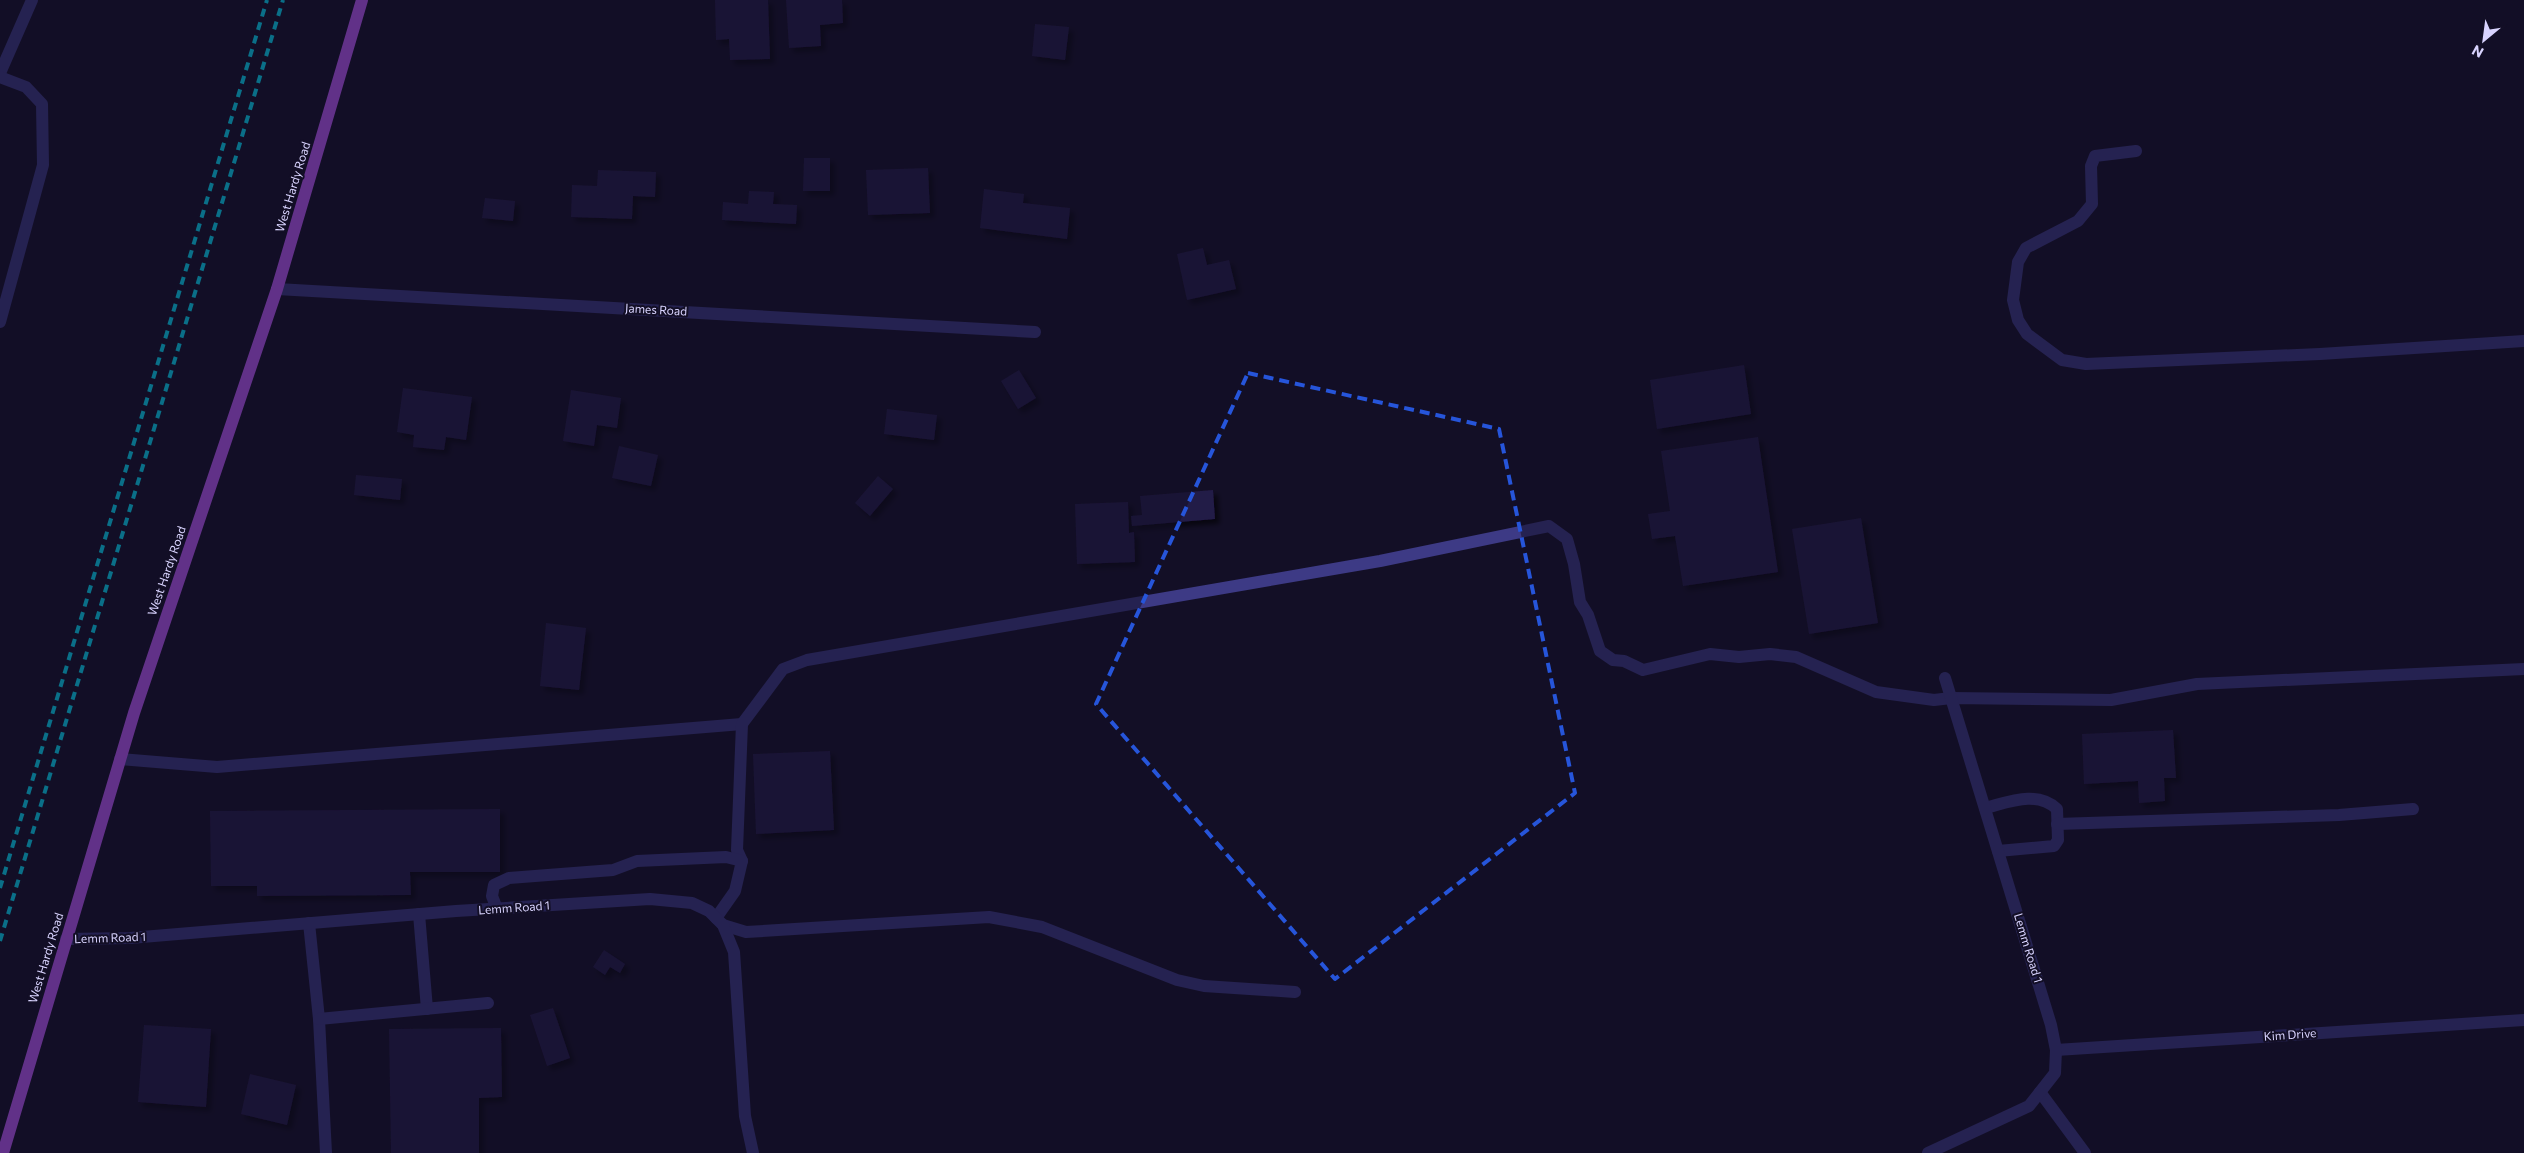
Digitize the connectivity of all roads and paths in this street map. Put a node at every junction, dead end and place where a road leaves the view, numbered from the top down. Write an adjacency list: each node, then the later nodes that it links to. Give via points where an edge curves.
1 (32, 0): 3 (street)
2 (362, 0): 6 (main road, West Hardy Road)
3 (0, 73)
4 (0, 77): 7 (street, via 26,86 42,104 43,165)
5 (2136, 151): 9 (street, via 2095,156 2090,166 2092,204 2087,212 2078,221 2026,248 2018,262 2013,300 2018,320 2027,334 2062,360 2095,364)
6 (277, 289): 8 (street, James Road); 14 (main road, West Hardy Road)
7 (0, 322)
8 (1035, 332)
9 (2524, 341)
10 (2524, 669): 12 (street, via 2197,684 2111,700)
11 (1945, 678): 12 (street, Lemm Road 1)
12 (1951, 698): 13 (street, via 1934,700 1876,692 1796,657 1770,654 1739,657 1710,654 1643,670 1624,661 1613,660 1600,651 1580,602 1567,539 1549,526 1370,563 807,660 783,669); 15 (street, Lemm Road 1)
13 (742, 724): 14 (street, via 217,767); 19 (street, via 737,850)
14 (120, 758): 24 (main road, West Hardy Road)
15 (1984, 808): 17 (street, via 2031,798 2049,802 2056,809); 18 (street, Lemm Road 1)
16 (2413, 810): 17 (street)
17 (2058, 824): 18 (street, via 2058,840 2054,846)
18 (1998, 851): 30 (street, Lemm Road 1)
19 (742, 861): 20 (street, via 726,857 637,862 613,870 509,878 494,885 492,896); 22 (street, via 735,891)
20 (497, 908): 21 (street, Lemm Road 1); 22 (street, Lemm Road 1, via 650,899 692,903 709,911)
21 (419, 914): 23 (street, Lemm Road 1); 27 (street)
22 (719, 922): 25 (street, Lemm Road 1, via 746,932 989,917 1042,926 1186,982); 34 (street, via 730,937 734,952 745,1116)
23 (308, 923): 24 (street, Lemm Road 1, via 130,938); 28 (street)
24 (66, 939): 32 (main road, West Hardy Road)
25 (1295, 992)
26 (488, 1003): 27 (street)
27 (427, 1009): 28 (street)
28 (319, 1019): 33 (street)
29 (2524, 1020): 30 (street, Kim Drive)
30 (2056, 1050): 31 (street, Lemm Road 1, via 2055,1073)
31 (2040, 1092): 35 (street, Lemm Road 1, via 2029,1106); 36 (street)
32 (3, 1153)
33 (326, 1153)
34 (753, 1153)
35 (1928, 1153)
36 (2085, 1153)

